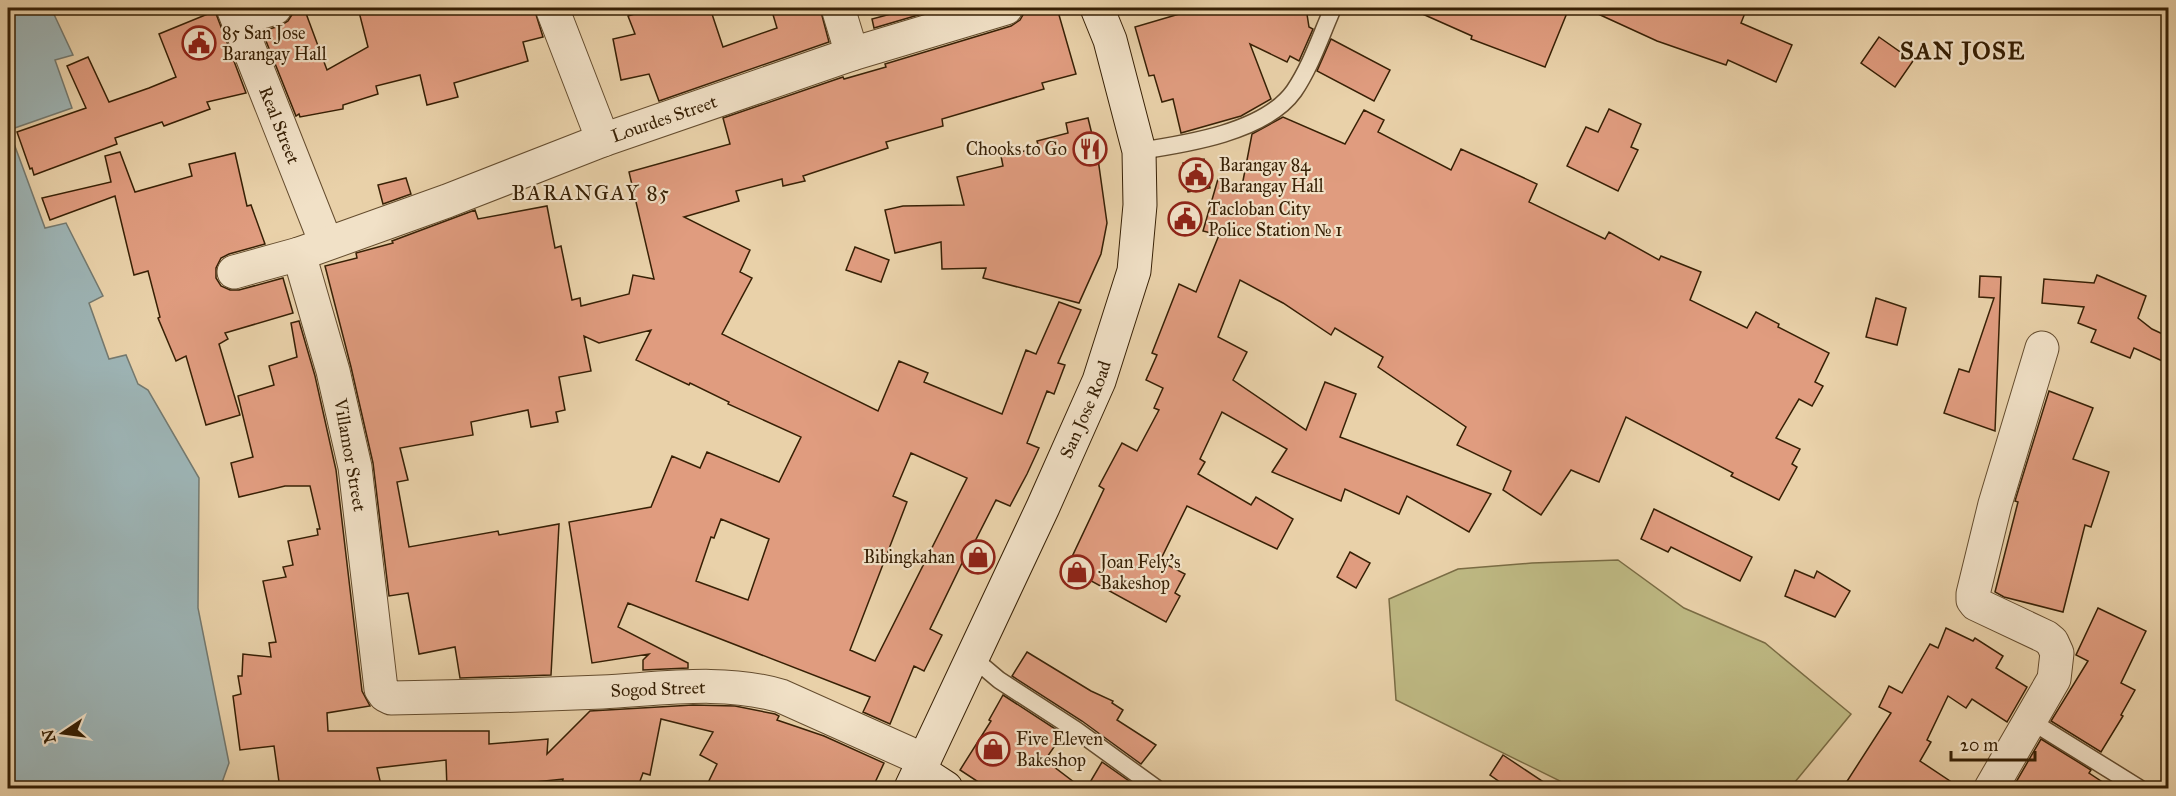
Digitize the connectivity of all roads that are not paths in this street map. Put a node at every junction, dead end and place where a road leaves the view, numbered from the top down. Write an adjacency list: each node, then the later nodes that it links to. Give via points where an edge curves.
1 (275, 8): 7 (street)
2 (552, 8): 9 (street)
3 (838, 8): 8 (street)
4 (1006, 8): 8 (street, Lourdes Street)
5 (1097, 8): 10 (street, San Jose Road, via 1110,40)
6 (1333, 8): 10 (lane, via 1299,83 1273,112 1224,133)
7 (236, 13): 11 (street, Real Street)
8 (852, 54): 9 (street, Lourdes Street)
9 (603, 140): 11 (street, Lourdes Street)
10 (1138, 150): 14 (street, San Jose Road, via 1134,271 1116,329 1099,381)
11 (312, 248): 12 (street, Lourdes Street); 15 (street, Villamor Street, via 333,371 355,467)
12 (234, 272)
13 (2042, 348): 16 (street, via 1995,504 1973,594 1976,604 2046,637 2057,652 2054,679)
14 (973, 658): 17 (street, San Jose Road); 18 (lane)
15 (381, 689): 17 (street, Sogod Street, via 391,698 706,686 757,689 781,696)
16 (2031, 721): 19 (street); 20 (lane)
17 (925, 777)
18 (1156, 789)
19 (1992, 789)
20 (2139, 789)

